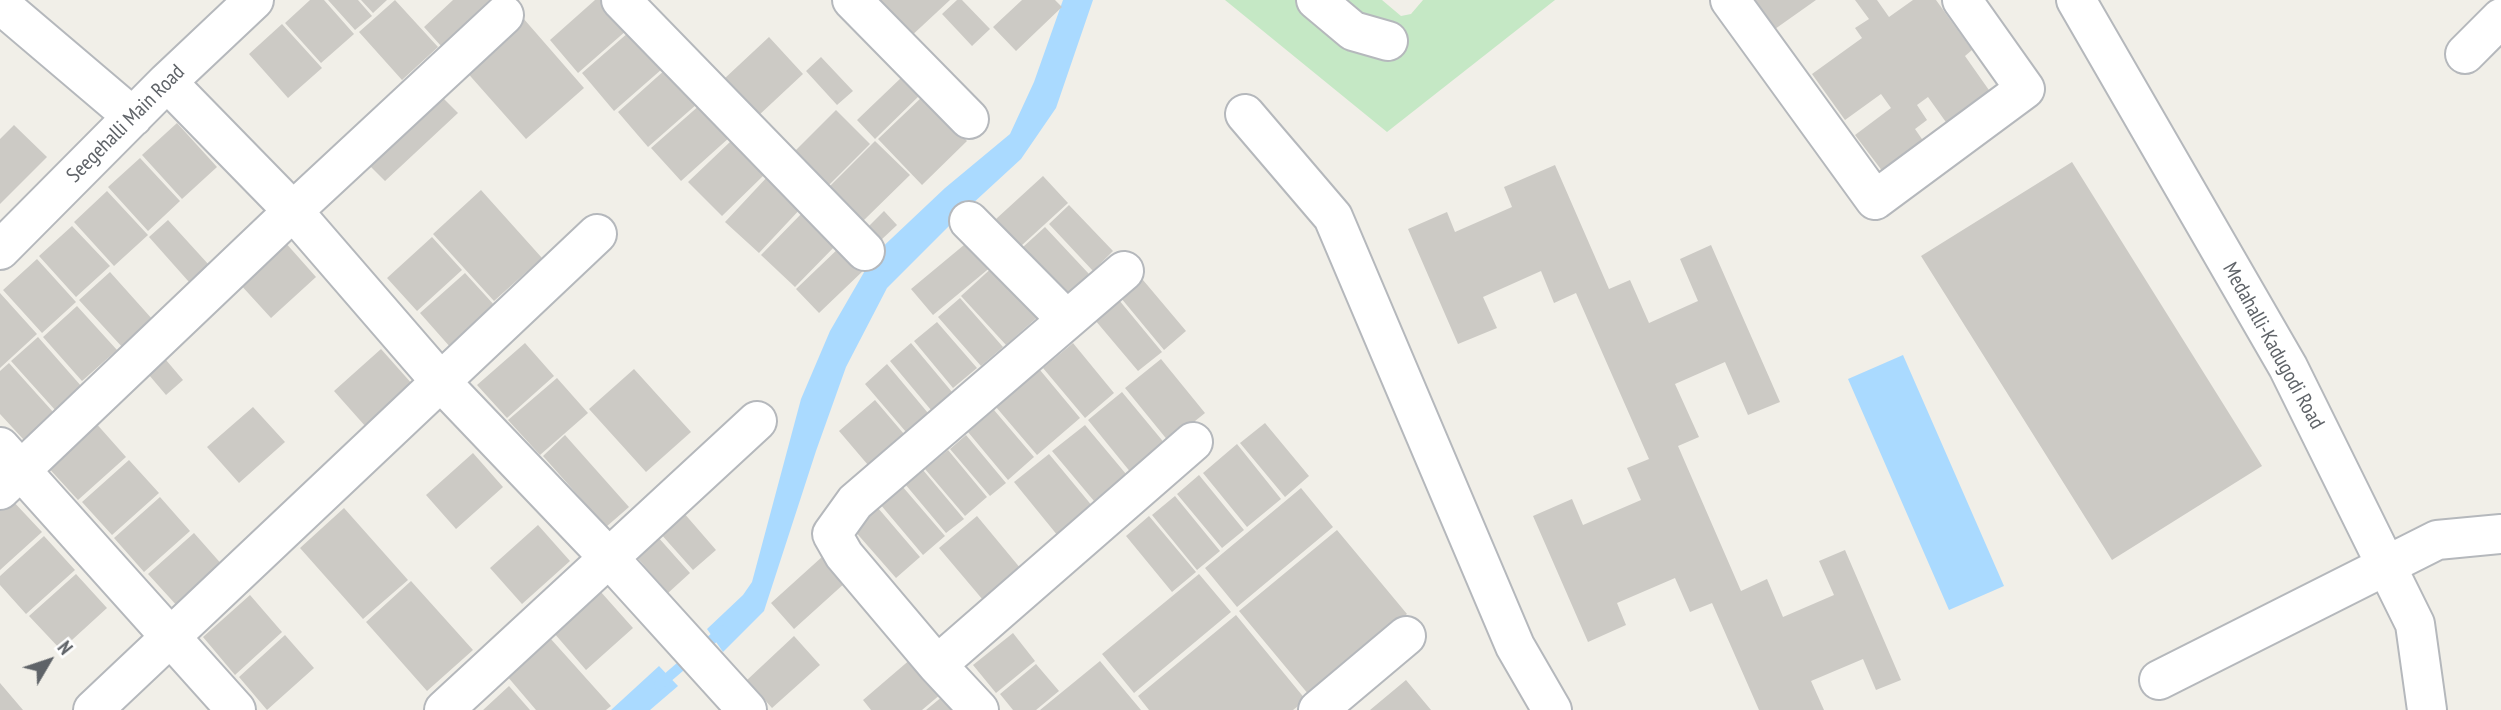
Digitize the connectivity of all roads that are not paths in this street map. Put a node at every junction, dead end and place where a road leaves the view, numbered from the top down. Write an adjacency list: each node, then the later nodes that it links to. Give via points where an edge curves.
1 (621, 0): 21 (street)
2 (852, 0): 16 (street)
3 (1316, 0): 11 (street, via 1353,31)
4 (1730, 0): 5 (street, via 1875,201 2025,89)
5 (1962, 0)
6 (2076, 0): 30 (street, Medahalli-Kadugodi Road, via 2288,367)
7 (251, 1): 13 (street, Seegehalli Main Road)
8 (0, 4): 15 (street)
9 (504, 15): 17 (street)
10 (2501, 18): 12 (street)
11 (1388, 41)
12 (2465, 54)
13 (167, 82): 15 (street, Seegehalli Main Road); 17 (street)
14 (1245, 114): 41 (street, via 1333,217 1515,646)
15 (133, 117): 20 (street, Seegehalli Main Road)
16 (969, 119)
17 (293, 211): 24 (street); 27 (street)
18 (969, 221): 23 (street)
19 (597, 234): 24 (street)
20 (1, 246)
21 (865, 251)
22 (1124, 271): 23 (street)
23 (1068, 320): 33 (street, via 855,502 832,534 844,555)
24 (441, 382): 29 (street); 32 (street)
25 (757, 421): 29 (street)
26 (1193, 442): 33 (street)
27 (7, 469): 32 (street)
28 (2501, 534): 30 (street, via 2437,540)
29 (610, 559): 37 (street); 38 (street)
30 (2385, 565): 34 (street); 42 (street, Medahalli-Kadugodi Road, via 2415,624)
31 (1406, 636): 40 (street)
32 (170, 637): 35 (street); 36 (street)
33 (937, 665): 39 (street)
34 (2159, 680)
35 (93, 710)
36 (236, 710)
37 (444, 710)
38 (747, 710)
39 (979, 710)
40 (1318, 710)
41 (1552, 710)
42 (2427, 710)

